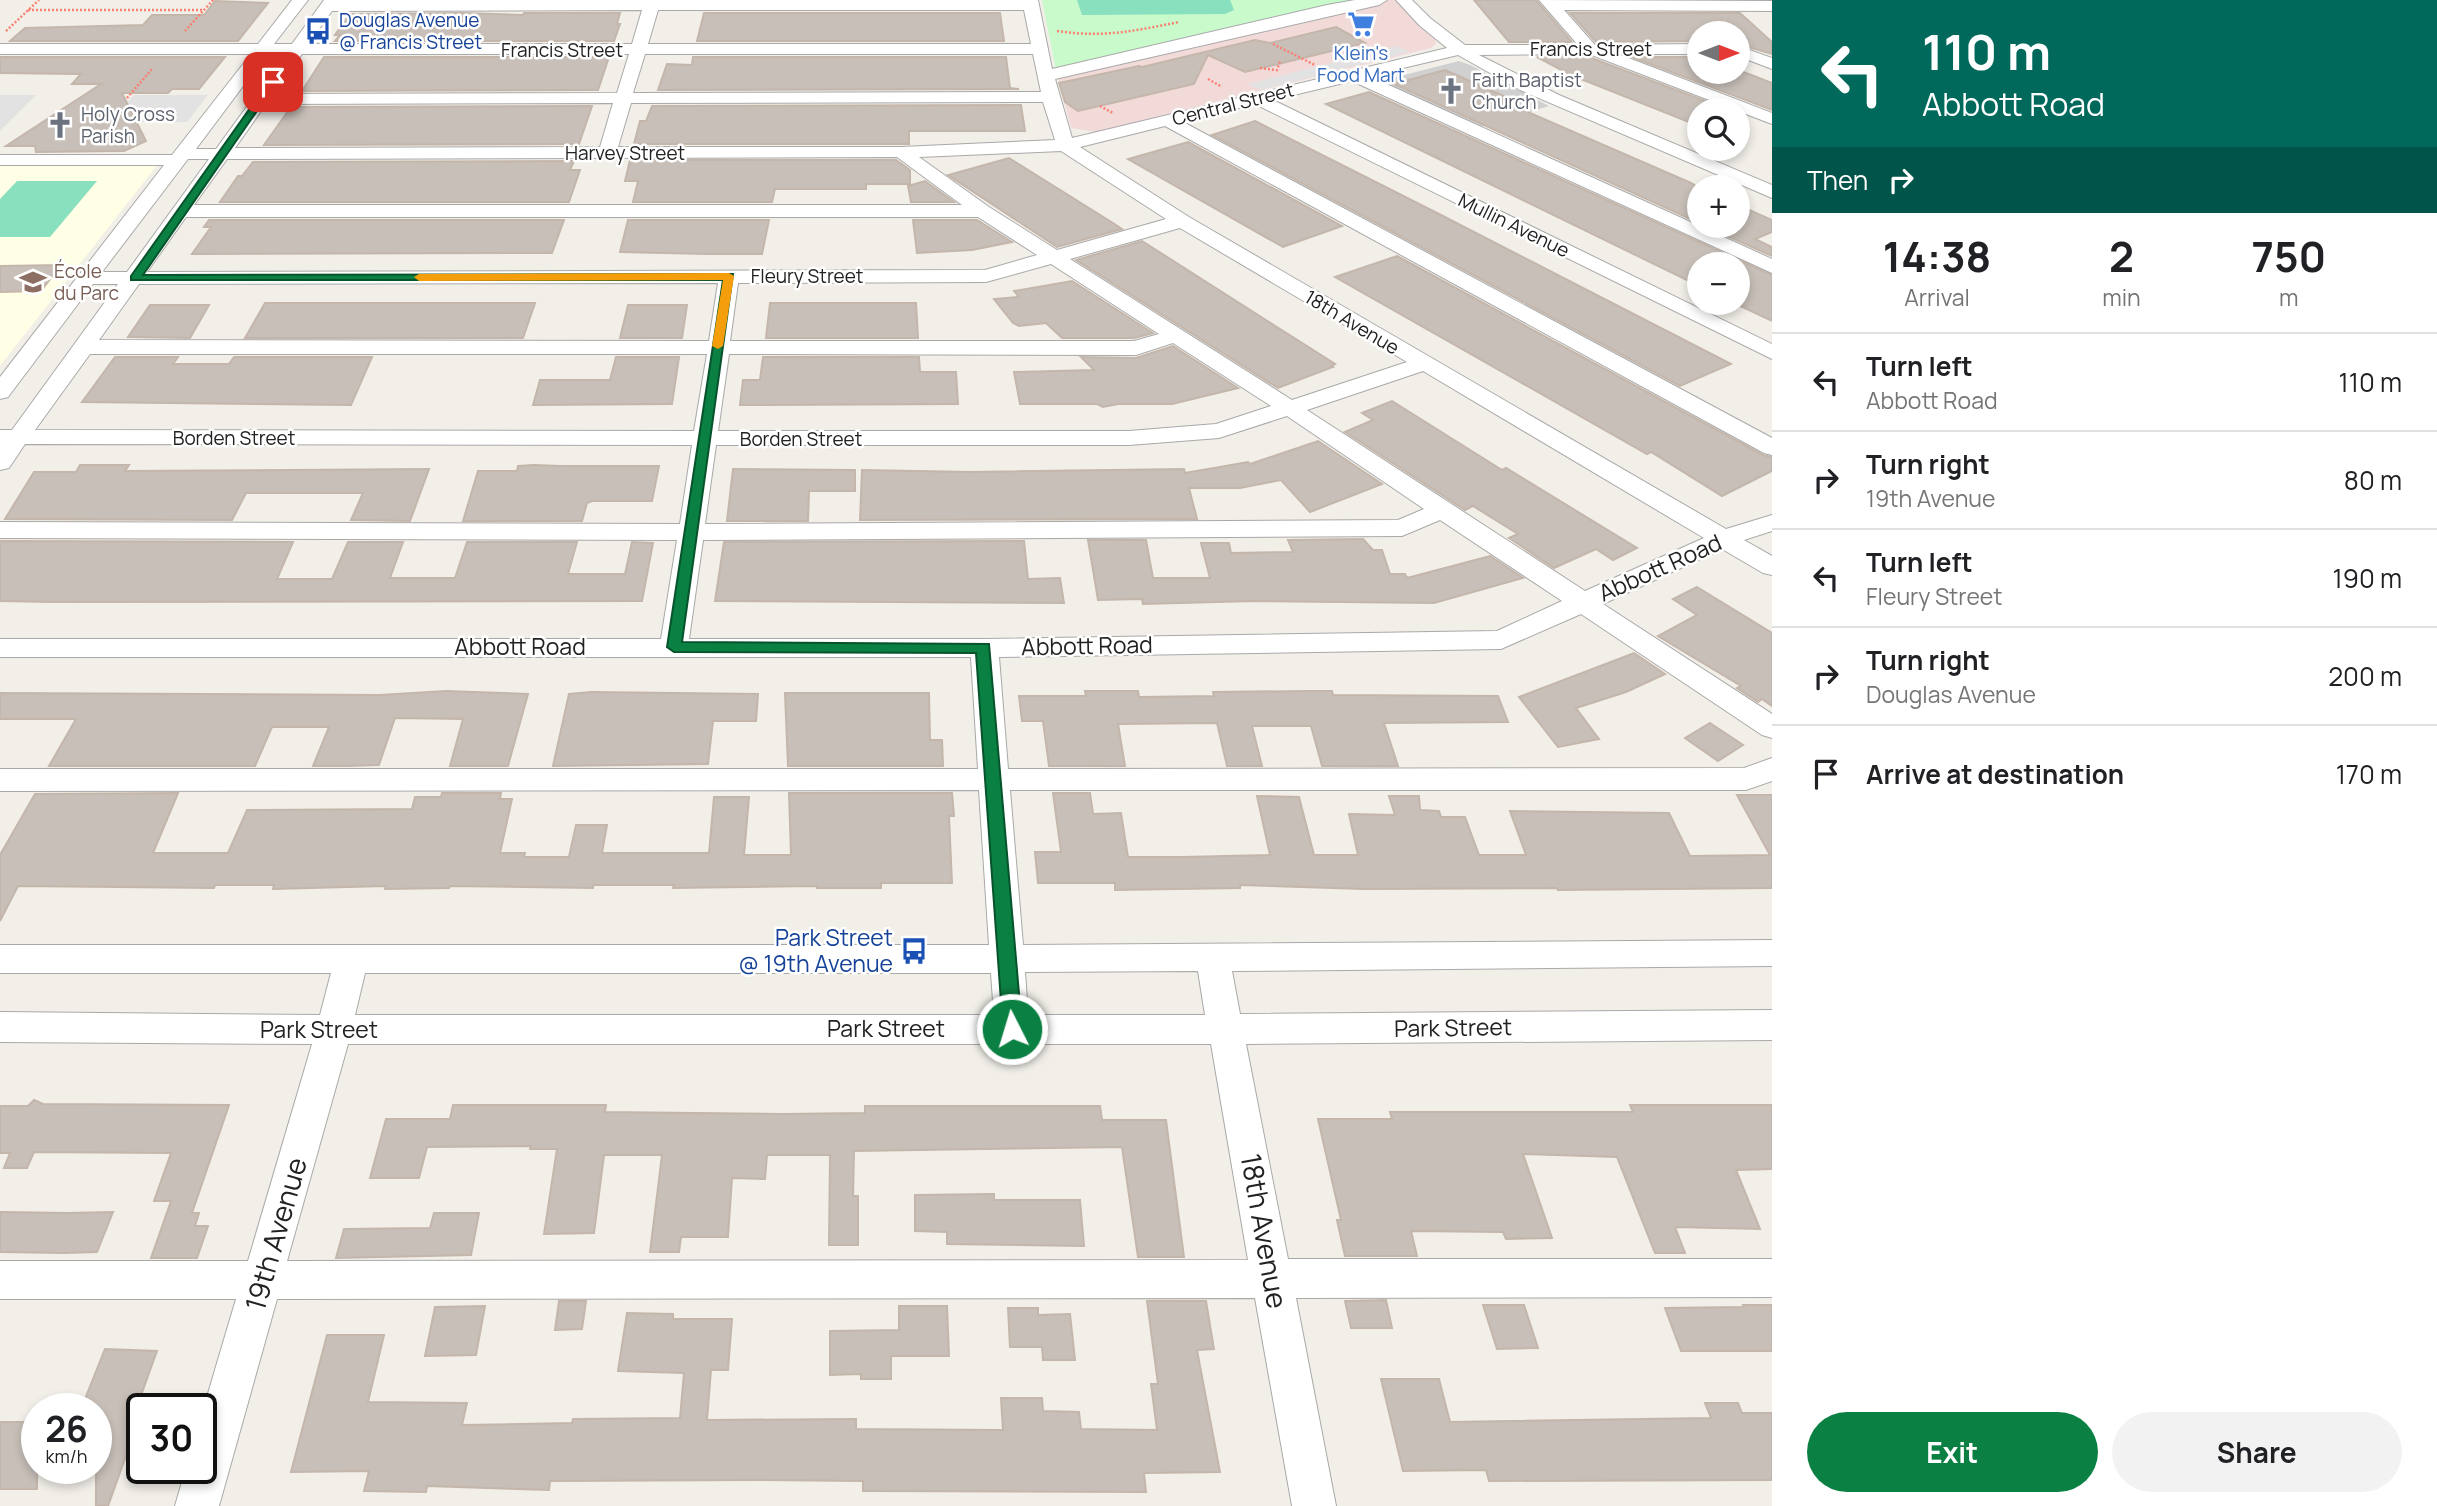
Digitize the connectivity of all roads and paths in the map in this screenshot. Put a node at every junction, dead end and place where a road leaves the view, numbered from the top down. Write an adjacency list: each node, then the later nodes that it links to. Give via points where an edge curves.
1 (39, 0): 10 (path)
2 (300, 0): 18 (street)
3 (1379, 0): 14 (street)
4 (1404, 0): 26 (street, via 1423,23)
5 (1549, 2): 9 (street); 22 (street)
6 (330, 3): 7 (street); 19 (street)
7 (652, 3): 8 (street); 25 (street)
8 (1031, 3): 13 (street)
9 (1772, 6)
10 (28, 10): 11 (path); 15 (path)
11 (204, 10)
12 (1439, 11): 21 (street)
13 (1036, 27): 16 (path); 20 (street)
14 (1244, 29): 35 (street); 36 (path)
15 (0, 36)
16 (1118, 36)
17 (0, 49): 18 (street, Francis Street)
18 (263, 49): 19 (street, Francis Street); 52 (street)
19 (296, 49): 25 (street, Francis Street); 42 (street)
20 (1039, 49): 25 (street, Francis Street); 35 (street)
21 (1483, 49): 22 (street, Francis Street); 26 (street, Central Street); 47 (street, via 1555,90)
22 (1590, 49): 23 (street, Francis Street); 45 (street)
23 (1687, 49)
24 (1772, 49): 27 (street)
25 (638, 50): 40 (street)
26 (1458, 50): 36 (street, Central Street); 47 (street, via 1535,91)
27 (1750, 50)
28 (1750, 55): 30 (street)
29 (1280, 61): 33 (path)
30 (1772, 64)
31 (1269, 66): 33 (path)
32 (1260, 68): 33 (path)
33 (1277, 70): 34 (path)
34 (1282, 72)
35 (1045, 76): 39 (street)
36 (1347, 76): 41 (street, Central Street); 60 (street)
37 (1208, 79): 38 (path)
38 (1222, 87)
39 (1050, 97): 40 (street); 48 (street)
40 (623, 98): 42 (street); 50 (street)
41 (1256, 98): 46 (street, Central Street); 67 (street, Mullin Avenue)
42 (261, 99): 51 (street)
43 (1100, 106): 44 (path)
44 (1114, 114)
45 (1772, 119)
46 (1167, 120): 48 (street, Central Street); 73 (street)
47 (1662, 140): 54 (street); 55 (street)
48 (1065, 145): 49 (street, Harvey Street); 58 (street, 18th Avenue)
49 (901, 152): 50 (street, Harvey Street); 57 (street)
50 (607, 153): 51 (street, Harvey Street)
51 (223, 154): 52 (street, Harvey Street); 56 (street)
52 (181, 157): 53 (street, Harvey Street); 62 (street)
53 (0, 160)
54 (1772, 181)
55 (1772, 192)
56 (181, 211): 57 (street); 63 (street)
57 (982, 211): 59 (street)
58 (1182, 221): 59 (street, Fleury Street); 68 (street, 18th Avenue)
59 (1053, 256): 61 (street, Fleury Street, via 986,276); 64 (street)
60 (1772, 267)
61 (729, 276): 63 (street, Fleury Street); 66 (street)
62 (88, 278): 63 (street, Fleury Street); 69 (street)
63 (135, 278): 65 (street)
64 (1176, 335): 66 (street, via 1136,348); 70 (street)
65 (84, 347): 66 (street); 71 (street)
66 (717, 349): 72 (street)
67 (1772, 352)
68 (1423, 364): 70 (street, Borden Street); 79 (street, 18th Avenue)
69 (0, 392)
70 (1291, 409): 72 (street, Borden Street, via 1219,431 1129,438); 75 (street)
71 (9, 437): 72 (street, Borden Street); 74 (street)
72 (706, 439): 78 (street)
73 (1772, 448)
74 (0, 463)
75 (1441, 510): 78 (street, via 1402,528); 81 (street)
76 (1772, 523): 79 (street, Abbott Road)
77 (0, 530): 78 (street)
78 (691, 532): 82 (street)
79 (1724, 538): 80 (street, 18th Avenue); 81 (street, Abbott Road)
80 (1772, 567)
81 (1583, 603): 84 (street, Abbott Road, via 1501,640); 85 (street)
82 (674, 647): 83 (street, Abbott Road); 84 (street, Abbott Road)
83 (0, 648)
84 (984, 648): 87 (street)
85 (1772, 728)
86 (1772, 769): 87 (street, via 1746,779)
87 (992, 778): 88 (street); 92 (street)
88 (0, 780)
89 (1772, 953): 90 (street)
90 (1212, 956): 92 (street); 98 (street, 18th Avenue)
91 (0, 959): 93 (street)
92 (1007, 959): 93 (street); 96 (street)
93 (351, 961): 97 (street, 19th Avenue)
94 (1772, 1025): 98 (street, Park Street)
95 (0, 1027): 97 (street, Park Street)
96 (1012, 1029): 97 (street, Park Street); 98 (street, Park Street)
97 (334, 1030): 102 (street, 19th Avenue)
98 (1227, 1030): 100 (street, 18th Avenue)
99 (1772, 1278): 100 (street)
100 (1273, 1279): 102 (street); 104 (street, 18th Avenue)
101 (0, 1280): 102 (street)
102 (262, 1280): 103 (street, 19th Avenue)
103 (197, 1506)
104 (1314, 1506)

